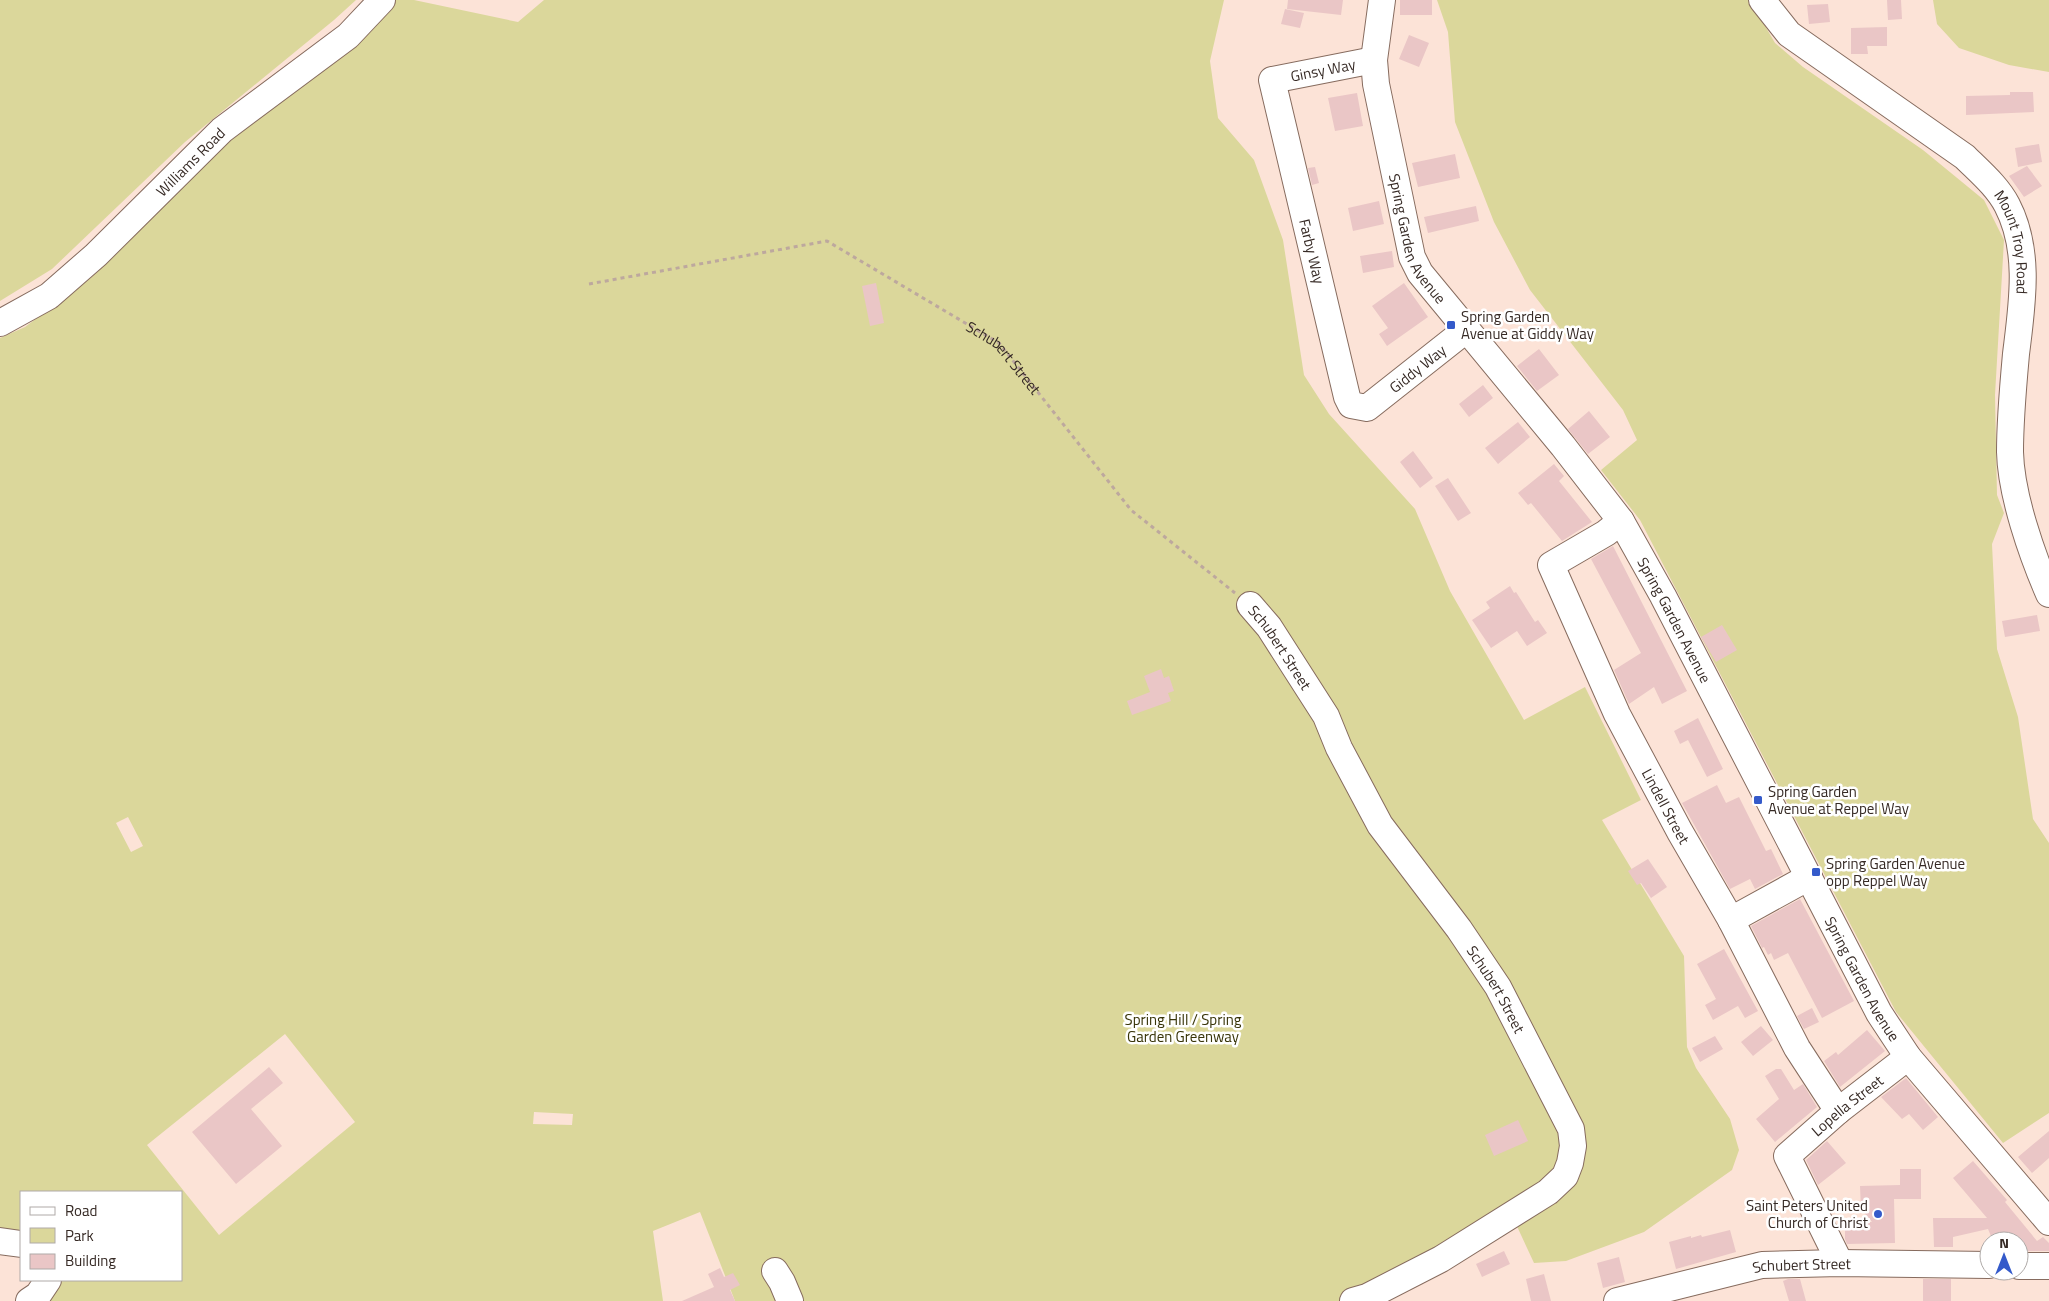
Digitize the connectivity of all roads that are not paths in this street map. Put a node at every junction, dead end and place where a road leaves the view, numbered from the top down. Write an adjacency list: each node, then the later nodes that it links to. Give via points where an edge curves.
1 (382, 0): 6 (street, Williams Road, via 348,36 222,130 96,255 48,296)
2 (1382, 0): 4 (street, Spring Garden Avenue)
3 (1762, 0): 10 (street, Mount Troy Road, via 1789,34 1965,157 1990,181 2007,204 2019,233 2022,258 2022,300 2011,400 2010,454 2014,487 2024,523)
4 (1374, 60): 5 (street, Ginsy Way); 7 (street, Spring Garden Avenue, via 1383,127 1412,257 1420,272)
5 (1272, 80): 8 (street, Farby Way, via 1347,396 1351,406)
6 (0, 323)
7 (1467, 329): 8 (street, Giddy Way); 9 (street, Spring Garden Avenue)
8 (1367, 408)
9 (1621, 522): 12 (street, Spring Garden Avenue); 13 (street, Lindell Street, via 1551,565 1617,714)
10 (2049, 594)
11 (1250, 605): 27 (street, Schubert Street, via 1269,626 1326,716 1339,748 1380,825 1459,929 1498,987 1571,1129 1570,1163 1565,1176 1548,1192 1441,1259)
12 (1809, 877): 13 (street); 14 (street, Spring Garden Avenue, via 1879,1013)
13 (1731, 920): 15 (street, Lindell Street, via 1797,1048)
14 (1908, 1057): 15 (street, Lopella Street); 16 (street, Spring Garden Avenue)
15 (1838, 1111): 19 (street, Lopella Street, via 1787,1156)
16 (2048, 1220)
17 (0, 1241): 18 (street)
18 (20, 1244)
19 (1840, 1263): 20 (street, Schubert Street); 28 (street, Schubert Street, via 1762,1266)
20 (1979, 1265)
21 (2029, 1266): 22 (street)
22 (2049, 1266)
23 (775, 1271): 26 (street)
24 (47, 1281): 25 (street, via 38,1295)
25 (29, 1301)
26 (790, 1301)
27 (1353, 1301)
28 (1617, 1301)

